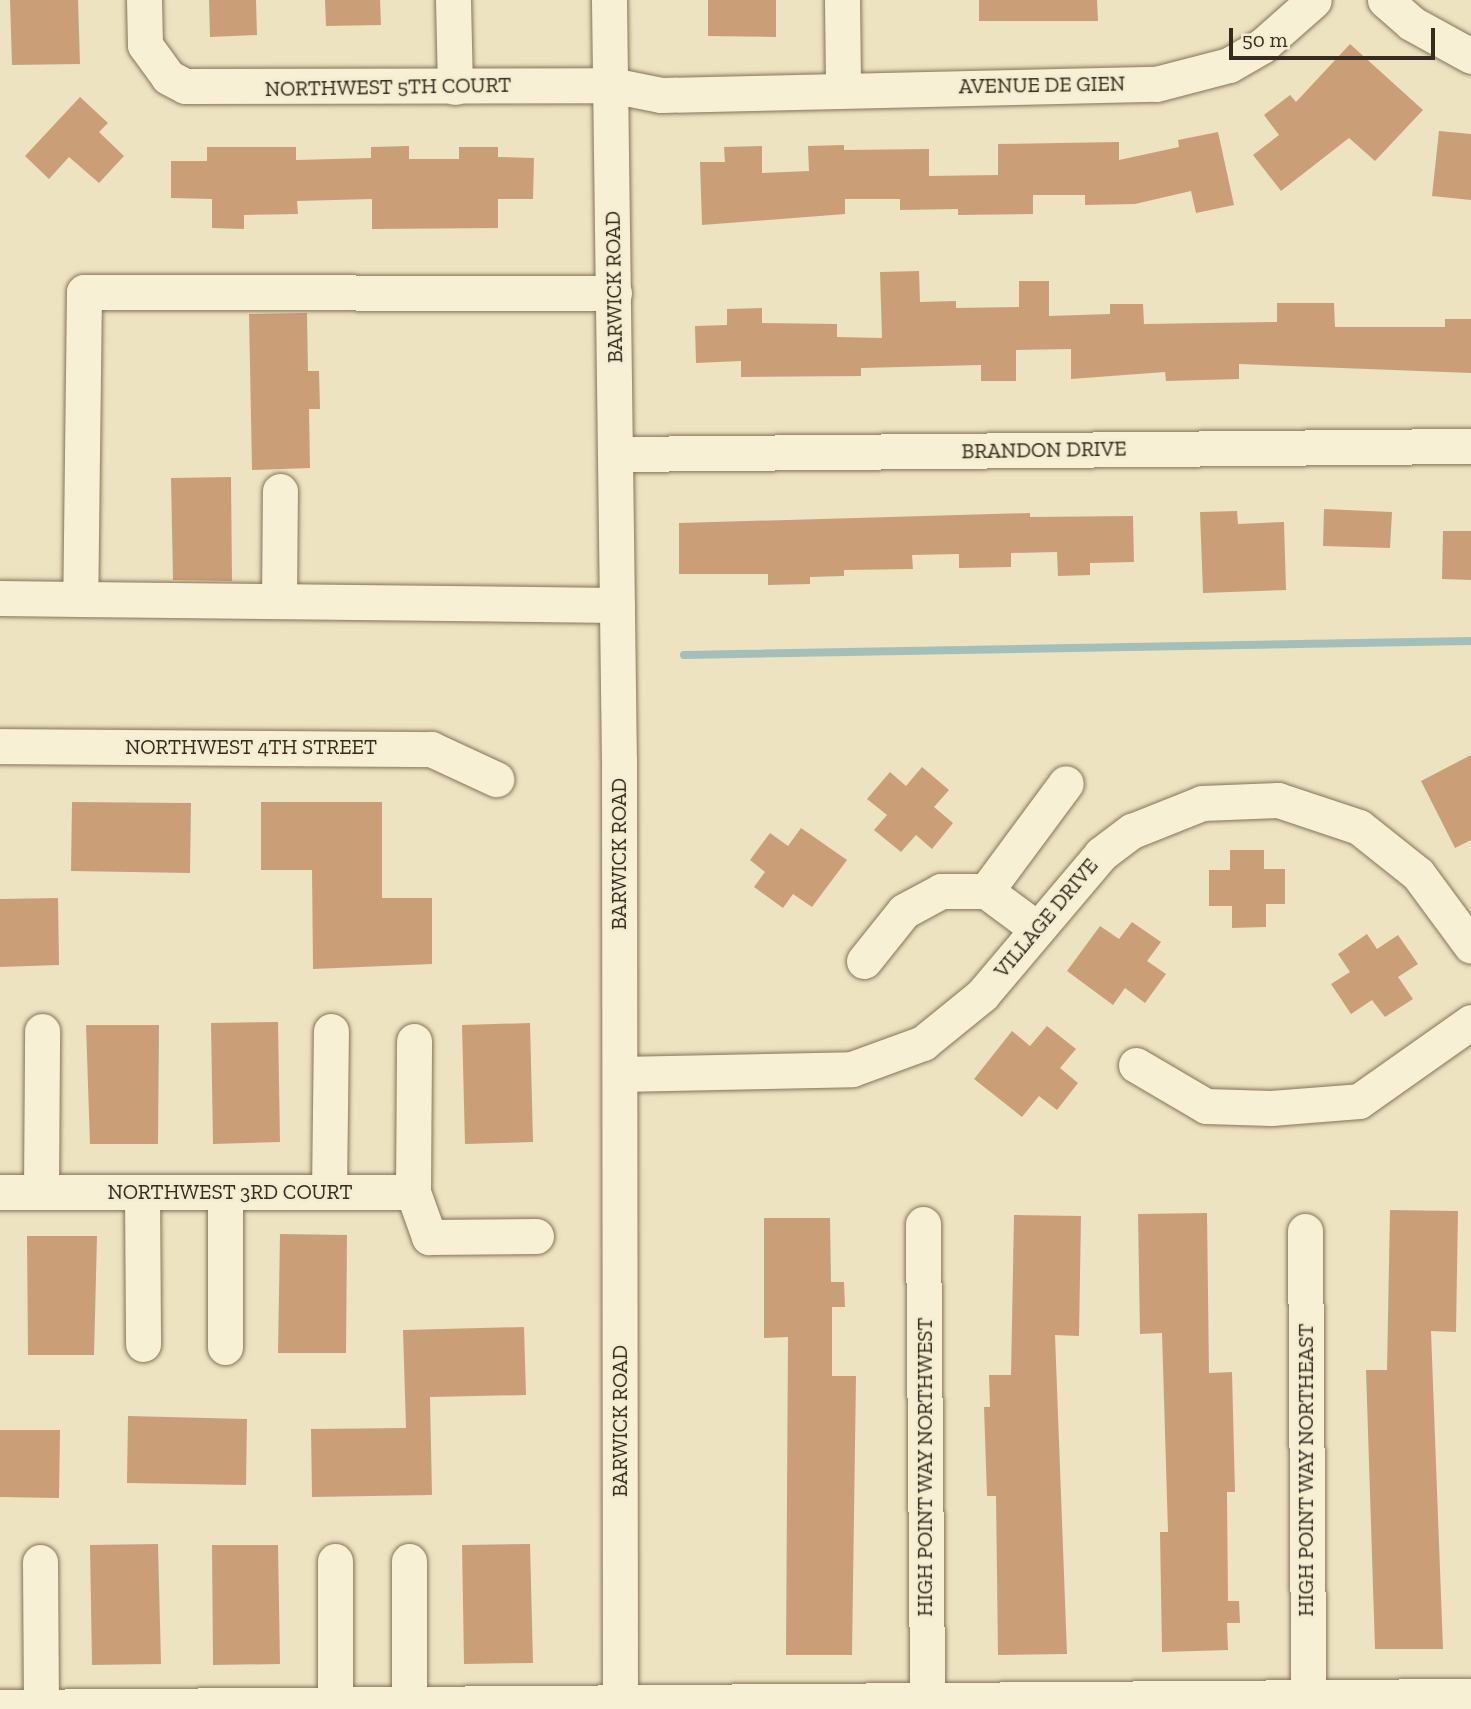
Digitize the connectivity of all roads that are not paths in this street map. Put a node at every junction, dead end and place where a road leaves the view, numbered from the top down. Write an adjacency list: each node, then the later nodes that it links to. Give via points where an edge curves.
1 (144, 0): 9 (street, NORTHWEST 5TH COURT, via 145,45 168,77 205,89)
2 (453, 0): 9 (street)
3 (609, 0): 8 (street, BARWICK ROAD)
4 (842, 0): 10 (street)
5 (1314, 0): 10 (street, AVENUE DE GIEN, via 1262,46 1194,77 1156,84)
6 (1385, 0): 7 (street, via 1411,23)
7 (1471, 56)
8 (611, 85): 9 (street, NORTHWEST 5TH COURT); 10 (street, AVENUE DE GIEN, via 651,75 701,77 746,91); 11 (street, BARWICK ROAD)
9 (454, 87)
10 (843, 88)
11 (614, 293): 13 (street, BARWICK ROAD); 16 (street, via 84,292)
12 (1471, 446): 13 (street, BRANDON DRIVE)
13 (616, 454): 18 (street, BARWICK ROAD)
14 (281, 491): 17 (street)
15 (0, 598): 16 (street)
16 (80, 599): 17 (street)
17 (279, 601): 18 (street)
18 (617, 606): 31 (street, BARWICK ROAD)
19 (0, 746): 20 (street, NORTHWEST 4TH STREET, via 431,749)
20 (496, 779)
21 (1066, 783): 22 (street)
22 (986, 891): 24 (street); 25 (street, via 941,891 904,911)
23 (1465, 926): 24 (street, VILLAGE DRIVE, via 1418,874 1359,827 1306,805 1240,798 1202,803 1132,831 1101,854)
24 (1036, 928): 31 (street, VILLAGE DRIVE, via 954,1021 889,1059 814,1072)
25 (864, 961)
26 (1471, 1022): 30 (street, via 1359,1101 1271,1108 1206,1106)
27 (41, 1031): 33 (street)
28 (331, 1031): 36 (street)
29 (414, 1041): 37 (street)
30 (1136, 1065)
31 (620, 1074): 52 (street, BARWICK ROAD)
32 (0, 1192): 33 (street, NORTHWEST 3RD COURT)
33 (41, 1192): 34 (street, NORTHWEST 3RD COURT)
34 (142, 1192): 35 (street, NORTHWEST 3RD COURT); 41 (street)
35 (225, 1192): 36 (street, NORTHWEST 3RD COURT); 42 (street)
36 (329, 1192): 37 (street, NORTHWEST 3RD COURT)
37 (413, 1192): 40 (street, via 429,1237)
38 (923, 1224): 48 (street, HIGH POINT WAY NORTHWEST)
39 (1305, 1231): 47 (street, HIGH POINT WAY NORTHEAST)
40 (536, 1236)
41 (143, 1344)
42 (225, 1347)
43 (409, 1560): 51 (street)
44 (335, 1561): 50 (street)
45 (40, 1562): 53 (street)
46 (1471, 1696): 47 (street)
47 (1308, 1703): 48 (street)
48 (927, 1705): 52 (street)
49 (0, 1707): 53 (street)
50 (335, 1707): 51 (street); 53 (street)
51 (409, 1707): 52 (street)
52 (620, 1707)
53 (41, 1708)

